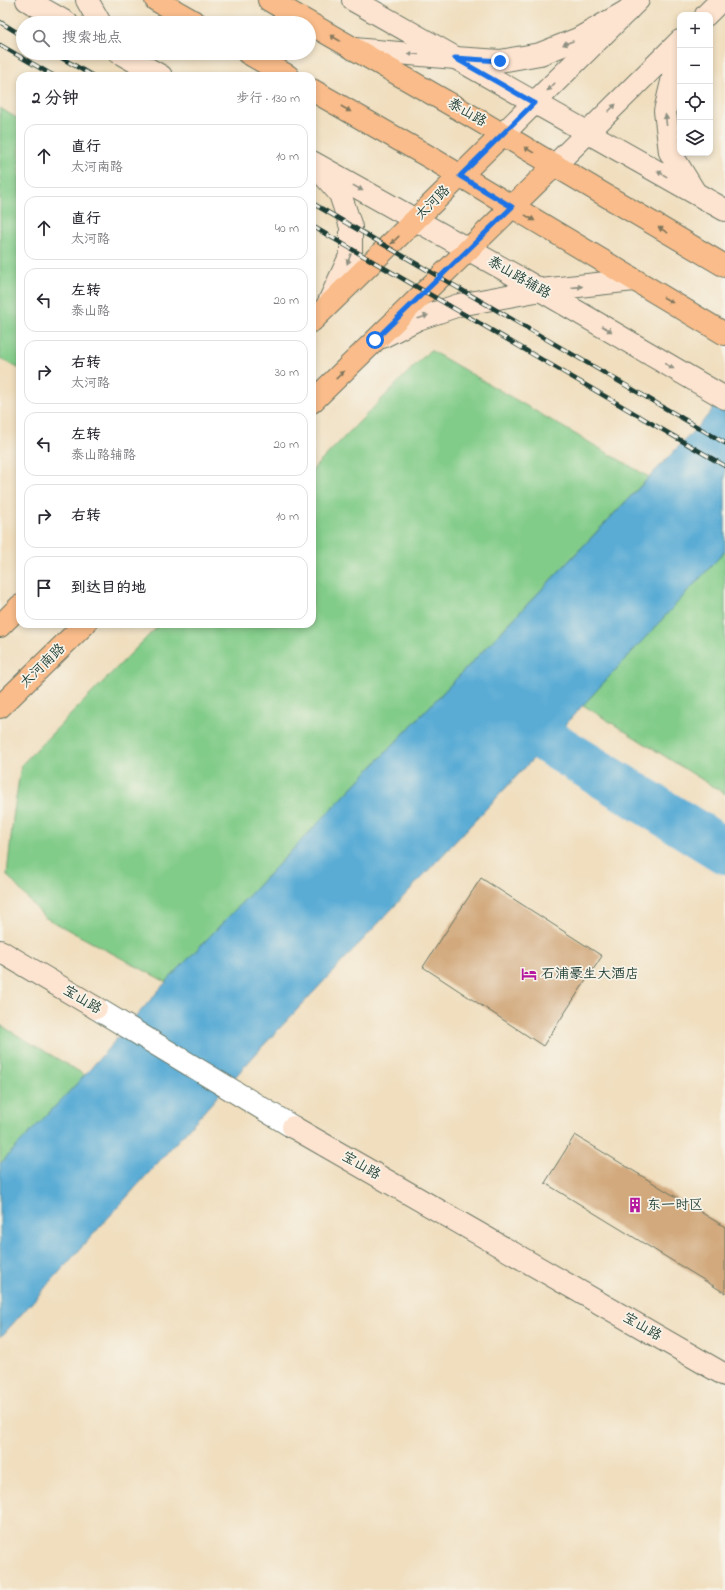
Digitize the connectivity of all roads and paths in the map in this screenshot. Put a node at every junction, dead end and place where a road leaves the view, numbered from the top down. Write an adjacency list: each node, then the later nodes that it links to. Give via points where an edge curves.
1 (27, 0): 9 (street)
2 (87, 0): 10 (street)
3 (156, 0): 11 (main road)
4 (269, 0): 12 (main road, 泰山路, one-way to 4)
5 (354, 0): 16 (street)
6 (721, 0): 8 (street)
7 (633, 6): 16 (street, one-way to 16, via 578,39 540,54 500,61); 23 (street, 太河路, one-way to 23)
8 (709, 12)
9 (55, 16)
10 (96, 16)
11 (184, 16)
12 (297, 16)
13 (316, 27): 15 (main road, 泰山路, one-way to 13)
14 (677, 44): 24 (street, one-way to 14)
15 (354, 49): 16 (street, one-way to 15); 25 (main road, 泰山路)
16 (455, 58): 23 (street)
17 (132, 60): 20 (street)
18 (260, 60): 21 (main road)
19 (677, 66): 30 (street, one-way to 19, via 670,152 665,111)
20 (153, 72)
21 (281, 72)
22 (316, 92): 29 (main road, one-way to 29)
23 (534, 103): 24 (street); 25 (street, 太河路)
24 (588, 133): 27 (street); 30 (street, one-way to 24)
25 (503, 134): 27 (main road, 泰山路, one-way to 25); 29 (main road, 太河路)
26 (316, 164): 33 (street, 泰山路辅路, one-way to 33)
27 (554, 165): 31 (main road); 35 (main road, 泰山路, one-way to 27)
28 (316, 167): 38 (street, one-way to 38, via 340,194 350,227 351,254)
29 (460, 176): 31 (main road); 33 (main road, 太河路)
30 (696, 193): 32 (street)
31 (512, 207): 34 (main road); 36 (main road, one-way to 36)
32 (725, 210)
33 (415, 220): 34 (street, 泰山路辅路); 38 (main road, 太河路, one-way to 38)
34 (468, 250): 37 (street, 泰山路辅路); 41 (main road)
35 (725, 266)
36 (634, 280): 37 (street, one-way to 36); 40 (main road, one-way to 40)
37 (541, 290): 41 (street, one-way to 37, via 418,319 459,305); 43 (street, 泰山路辅路, one-way to 43)
38 (328, 304): 39 (main road, 太河路)
39 (316, 317)
40 (725, 334)
41 (375, 340): 42 (main road, one-way to 41)
42 (316, 398)
43 (725, 398)
44 (16, 610): 45 (main road)
45 (0, 626)
46 (81, 628): 47 (main road, 太河南路)
47 (0, 707)
48 (0, 951): 49 (street, 宝山路, via 293,1127)
49 (725, 1375)

